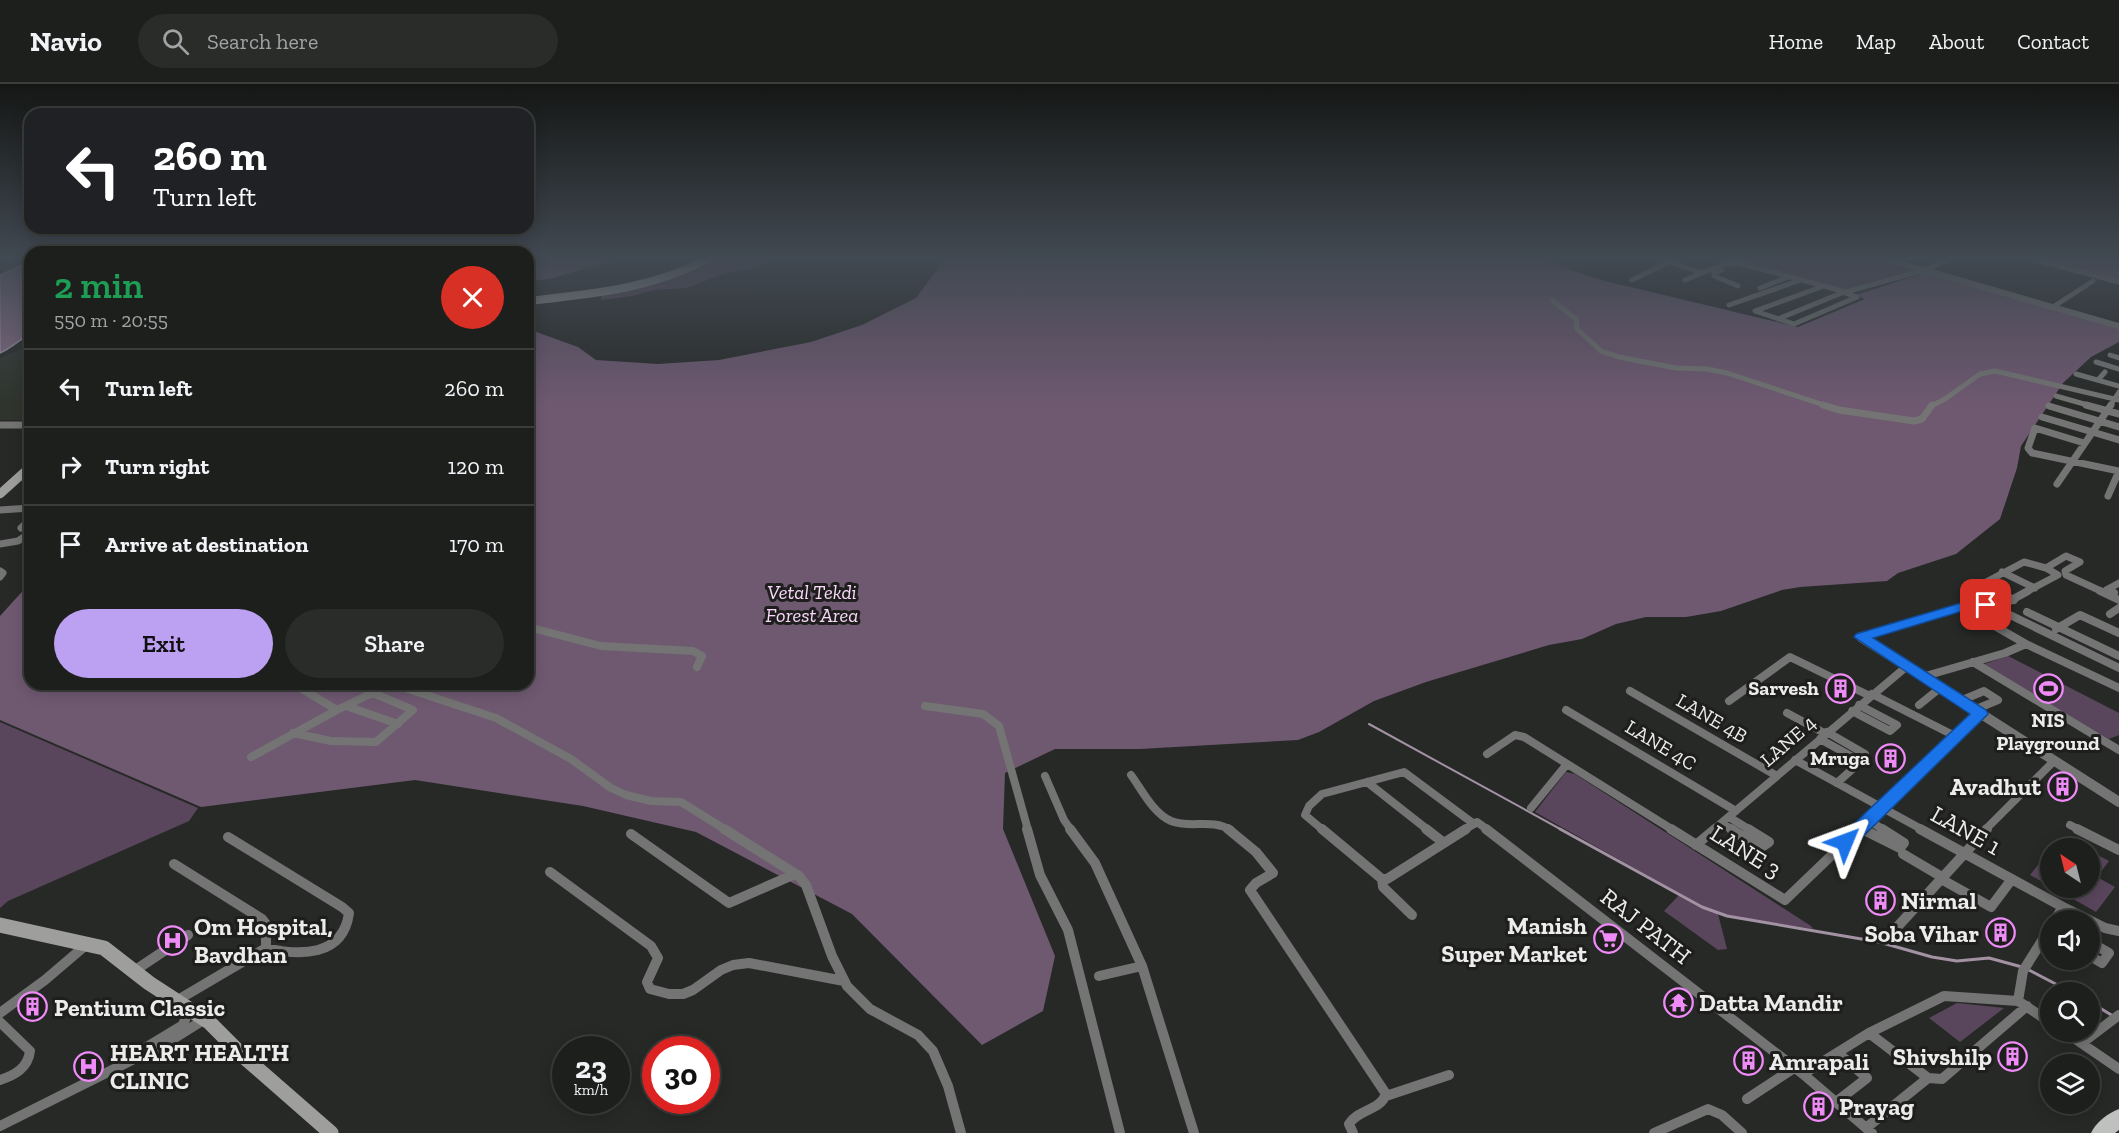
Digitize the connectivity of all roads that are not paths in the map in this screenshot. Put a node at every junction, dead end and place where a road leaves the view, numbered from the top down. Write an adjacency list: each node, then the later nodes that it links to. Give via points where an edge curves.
1 (1562, 308): 18 (street, via 1576,319 1577,329 1584,337 1609,354 1655,365 1727,373 1849,412 1923,419 1932,404 1980,374 1995,371)
2 (1763, 308): 6 (street, via 1754,311)
3 (1805, 308): 6 (street)
4 (1831, 308): 6 (street, via 1794,324)
5 (2057, 308): 7 (street)
6 (1778, 319)
7 (2119, 326)
8 (2110, 355): 9 (street)
9 (2119, 358)
10 (2096, 362): 11 (street)
11 (2119, 369)
12 (2105, 372): 14 (street)
13 (2076, 374): 14 (street)
14 (2098, 380): 15 (street)
15 (2119, 386)
16 (2119, 392): 18 (street)
17 (2056, 396): 20 (street)
18 (2116, 399): 20 (street)
19 (2049, 406): 23 (street)
20 (2106, 410): 21 (street); 23 (street)
21 (2119, 414)
22 (2042, 417): 27 (street)
23 (2099, 421): 26 (street); 27 (street)
24 (0, 425): 25 (street)
25 (24, 425)
26 (2119, 427)
27 (2092, 432): 28 (street); 29 (street)
28 (2119, 440)
29 (2084, 443): 30 (street); 30 (street, via 2035,428 2028,450)
30 (2072, 462): 31 (street); 33 (street)
31 (2119, 471): 35 (street)
32 (24, 472): 34 (main road)
33 (2057, 484)
34 (0, 494)
35 (2108, 496)
36 (24, 508): 37 (street)
37 (0, 510)
38 (24, 525): 39 (street)
39 (21, 528)
40 (24, 538): 41 (street)
41 (0, 544)
42 (2046, 568): 44 (street, via 2024,562); 48 (street, via 2058,575); 49 (street, via 2066,556 2078,559 2080,562 2065,571 2066,575)
43 (0, 571): 45 (street)
44 (2002, 572): 46 (street); 48 (street)
45 (0, 577)
46 (1981, 583): 50 (street); 50 (street, via 1969,591 1992,606 2000,608)
47 (2119, 583): 49 (street, via 2106,590)
48 (2035, 588): 50 (street)
49 (2119, 598)
50 (2014, 600)
51 (1986, 605): 61 (street, via 1968,605)
52 (2119, 608): 56 (street)
53 (2027, 612): 57 (street)
54 (2010, 615): 59 (street)
55 (1979, 617): 62 (street)
56 (2097, 623): 57 (street, via 2080,615); 60 (street)
57 (2058, 627): 59 (street); 63 (street)
58 (534, 629): 66 (street, via 601,646 693,651 702,656)
59 (2048, 633): 64 (street)
60 (2119, 633)
61 (1861, 637): 67 (street)
62 (2026, 644): 65 (street); 71 (street)
63 (2117, 653): 64 (street)
64 (2103, 660): 68 (street)
65 (1973, 662): 69 (street); 91 (street)
66 (697, 667)
67 (1906, 667): 69 (street); 77 (street, LANE 4)
68 (2119, 668)
69 (1922, 677): 70 (street)
70 (1940, 688): 79 (street); 80 (street)
71 (2119, 688)
72 (304, 690): 83 (street)
73 (379, 690): 76 (street)
74 (410, 690): 118 (street, via 496,718 626,795 681,802)
75 (1630, 692): 100 (street, LANE 4B)
76 (373, 693): 81 (street); 87 (street, via 411,707 412,713)
77 (1871, 695): 78 (street, via 1790,657); 89 (street, LANE 4); 90 (street)
78 (1729, 701)
79 (1960, 701): 85 (street); 85 (street, LANE 3, via 1984,691 1998,700)
80 (1919, 705)
81 (346, 706): 83 (street); 87 (street)
82 (925, 706): 162 (street, via 983,714 999,726 1040,875 1068,930)
83 (337, 710): 88 (street)
84 (1566, 710): 106 (street, LANE 4C)
85 (1978, 712): 90 (street, LANE 3); 95 (street)
86 (1787, 713): 89 (street)
87 (398, 724): 88 (street, via 370,743 331,741)
88 (293, 733): 93 (street)
89 (1824, 735): 94 (street, LANE 4)
90 (1955, 736): 105 (street, LANE 3)
91 (2119, 750)
92 (1486, 754): 96 (street, LANE 3, via 1518,735)
93 (250, 757)
94 (1795, 760): 100 (street, LANE 4); 102 (street, LANE 1)
95 (2054, 761): 103 (street); 115 (street)
96 (1567, 764): 104 (street); 112 (street, LANE 3)
97 (1858, 764): 102 (street)
98 (1045, 776): 134 (street, via 1064,820 1095,863)
99 (1131, 776): 154 (street, via 1163,817 1176,823 1220,824 1265,862 1273,873 1250,890)
100 (1777, 776): 106 (street, LANE 4)
101 (1367, 782): 107 (street, RAJ PATH, via 1404,772); 111 (street); 120 (street, via 1320,795 1305,814)
102 (1837, 783): 105 (street, LANE 1)
103 (2119, 802)
104 (1531, 808)
105 (1881, 808): 112 (street, LANE 3, via 1785,900); 115 (street, LANE 1)
106 (1731, 820): 112 (street, LANE 4)
107 (1475, 823): 111 (street); 150 (street, RAJ PATH)
108 (2070, 825): 113 (street)
109 (631, 834): 118 (street, via 729,903)
110 (228, 837): 131 (street, via 349,913 346,929 325,947 292,954)
111 (1444, 843): 120 (street)
112 (1696, 845)
113 (2119, 850)
114 (1903, 854): 119 (street)
115 (1963, 854): 119 (street); 121 (street, LANE 1)
116 (174, 864): 131 (street, via 262,919 266,924)
117 (550, 872): 137 (street, via 651,946 658,958 647,982 650,989 680,996 723,968 738,963)
118 (795, 874): 137 (street, via 807,887)
119 (1941, 878): 121 (street, via 1991,907); 128 (street)
120 (1382, 879): 124 (street, via 1383,887)
121 (2012, 879): 122 (street, LANE 1)
122 (2063, 907): 123 (street); 126 (street, LANE 1)
123 (2061, 910)
124 (1412, 915)
125 (0, 925): 129 (main road)
126 (2119, 931)
127 (188, 935): 135 (street)
128 (1888, 937)
129 (88, 943): 135 (main road, via 104,948); 140 (street)
130 (2040, 945): 138 (street, via 2021,978)
131 (266, 948): 139 (street)
132 (2100, 948): 133 (street, via 2109,953)
133 (2100, 962)
134 (1142, 966): 136 (street); 163 (street)
135 (134, 971): 139 (main road)
136 (1100, 976)
137 (844, 981): 161 (street, via 878,1015 927,1041 941,1069)
138 (2022, 1004): 141 (street); 145 (street, via 1944,996); 152 (street, via 1942,1079)
139 (183, 1005): 143 (main road); 148 (street, via 183,1025 145,1048)
140 (0, 1013)
141 (2040, 1016)
142 (2116, 1017): 146 (street)
143 (206, 1019): 148 (street); 160 (main road)
144 (0, 1022): 153 (street, via 30,1051 24,1068)
145 (1869, 1033): 147 (street); 152 (street)
146 (2082, 1043): 149 (street)
147 (1838, 1053): 150 (street); 156 (street, via 1867,1078)
148 (138, 1057): 158 (street)
149 (2119, 1069)
150 (1798, 1071): 155 (street); 156 (street, RAJ PATH)
151 (1449, 1075): 154 (street)
152 (1928, 1078): 159 (street)
153 (0, 1080)
154 (1386, 1096): 164 (street, via 1382,1103 1353,1117 1349,1124)
155 (1747, 1099)
156 (1836, 1102): 159 (street, RAJ PATH)
157 (2119, 1118): 167 (main road)
158 (0, 1126)
159 (1869, 1131)
160 (331, 1133)
161 (962, 1133)
162 (1120, 1133)
163 (1194, 1133)
164 (1353, 1133)
165 (1654, 1133): 166 (street, via 1708,1109 1722,1115)
166 (1742, 1133)
167 (2101, 1133)

